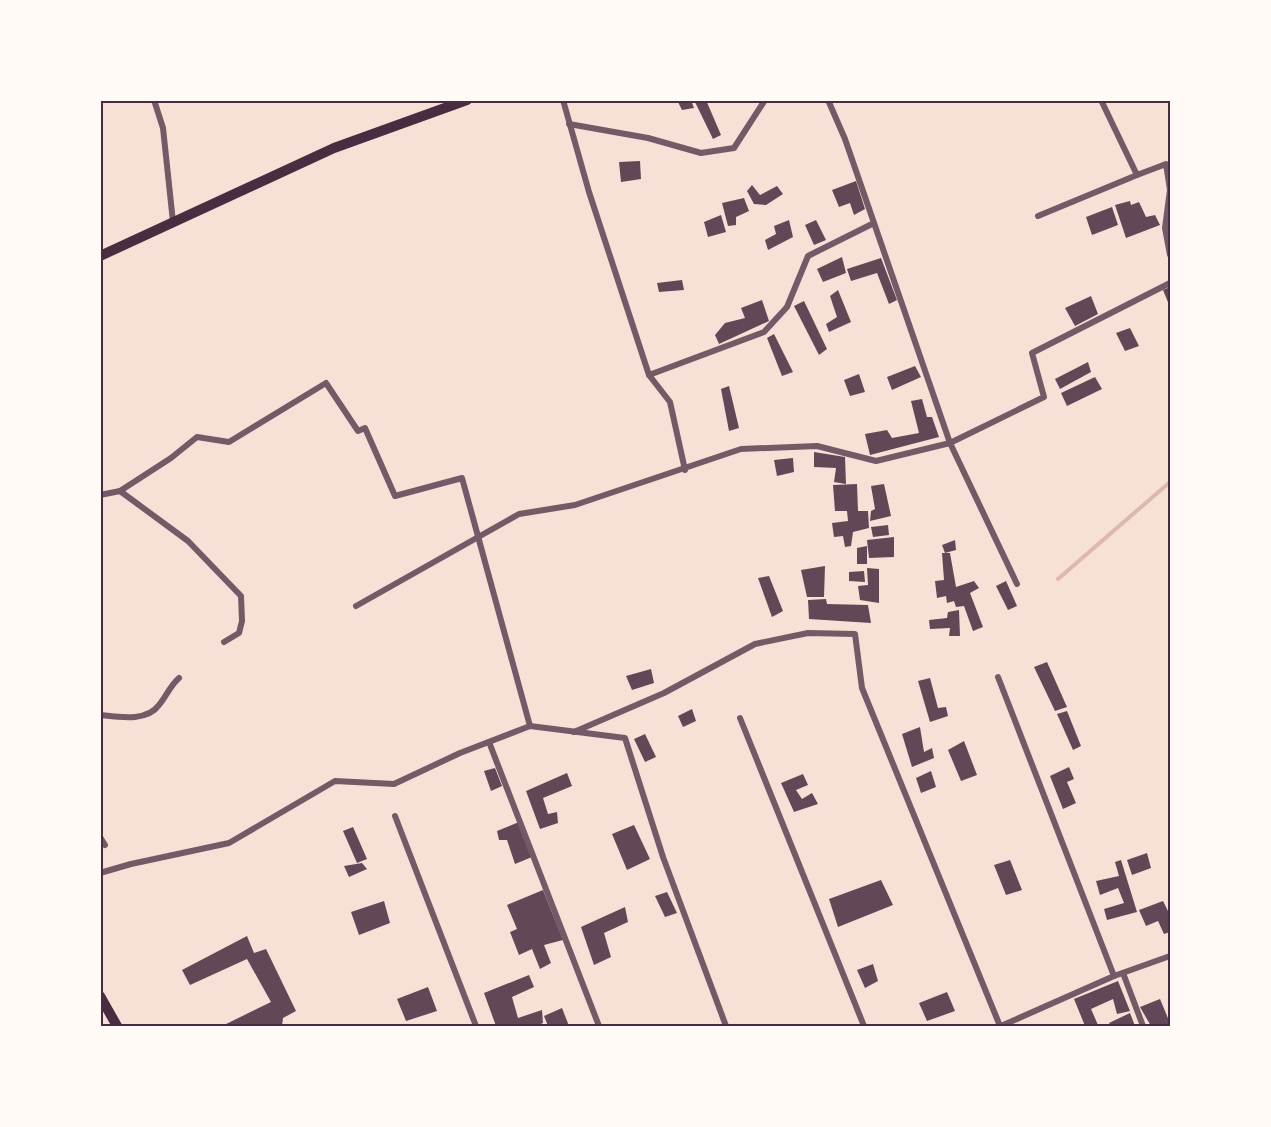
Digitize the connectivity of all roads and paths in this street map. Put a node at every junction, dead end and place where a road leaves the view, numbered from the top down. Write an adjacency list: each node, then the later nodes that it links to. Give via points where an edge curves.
1 (154, 100): 11 (street, via 163,128)
2 (467, 100): 11 (main road, via 334,147)
3 (563, 100): 7 (street)
4 (765, 100): 7 (street, via 734,148 701,153 648,138)
5 (828, 100): 12 (street)
6 (1101, 100): 8 (street)
7 (569, 124): 16 (street)
8 (1137, 176): 9 (street, via 1166,164); 10 (street)
9 (1170, 190): 13 (street, via 1165,228)
10 (1038, 216)
11 (173, 222): 14 (main road)
12 (874, 223): 16 (street, via 808,256 787,307 764,332); 17 (street)
13 (1170, 255)
14 (100, 256)
15 (1170, 283): 17 (street, via 1032,353 1044,397)
16 (649, 375): 18 (street, via 670,402)
17 (950, 443): 18 (street, via 876,461 817,446 741,449); 22 (street)
18 (685, 470): 21 (street, via 574,505 519,514)
19 (120, 491): 20 (street); 21 (street, via 197,436 229,442 326,383 358,431 365,428 395,496 462,478); 24 (street, via 188,541 241,596 239,633)
20 (100, 495)
21 (478, 535): 23 (street); 29 (street)
22 (1017, 584)
23 (356, 606)
24 (224, 642)
25 (998, 677): 38 (street)
26 (179, 678): 27 (street, via 168,688 159,706 143,715)
27 (100, 715)
28 (740, 718): 44 (street)
29 (531, 726): 30 (street); 31 (street)
30 (574, 732): 43 (street, via 625,738 663,857); 45 (street, via 664,693 755,644 808,633 855,634 862,688)
31 (489, 742): 35 (street, via 394,784 335,781 229,843); 42 (street)
32 (394, 816): 41 (street)
33 (100, 837): 34 (street)
34 (105, 845)
35 (100, 873)
36 (1170, 956): 37 (street)
37 (1122, 973): 38 (street); 46 (street)
38 (1114, 976): 45 (street)
39 (100, 996): 40 (main road)
40 (117, 1026)
41 (476, 1026)
42 (599, 1026)
43 (726, 1026)
44 (864, 1026)
45 (1000, 1026)
46 (1143, 1026)

